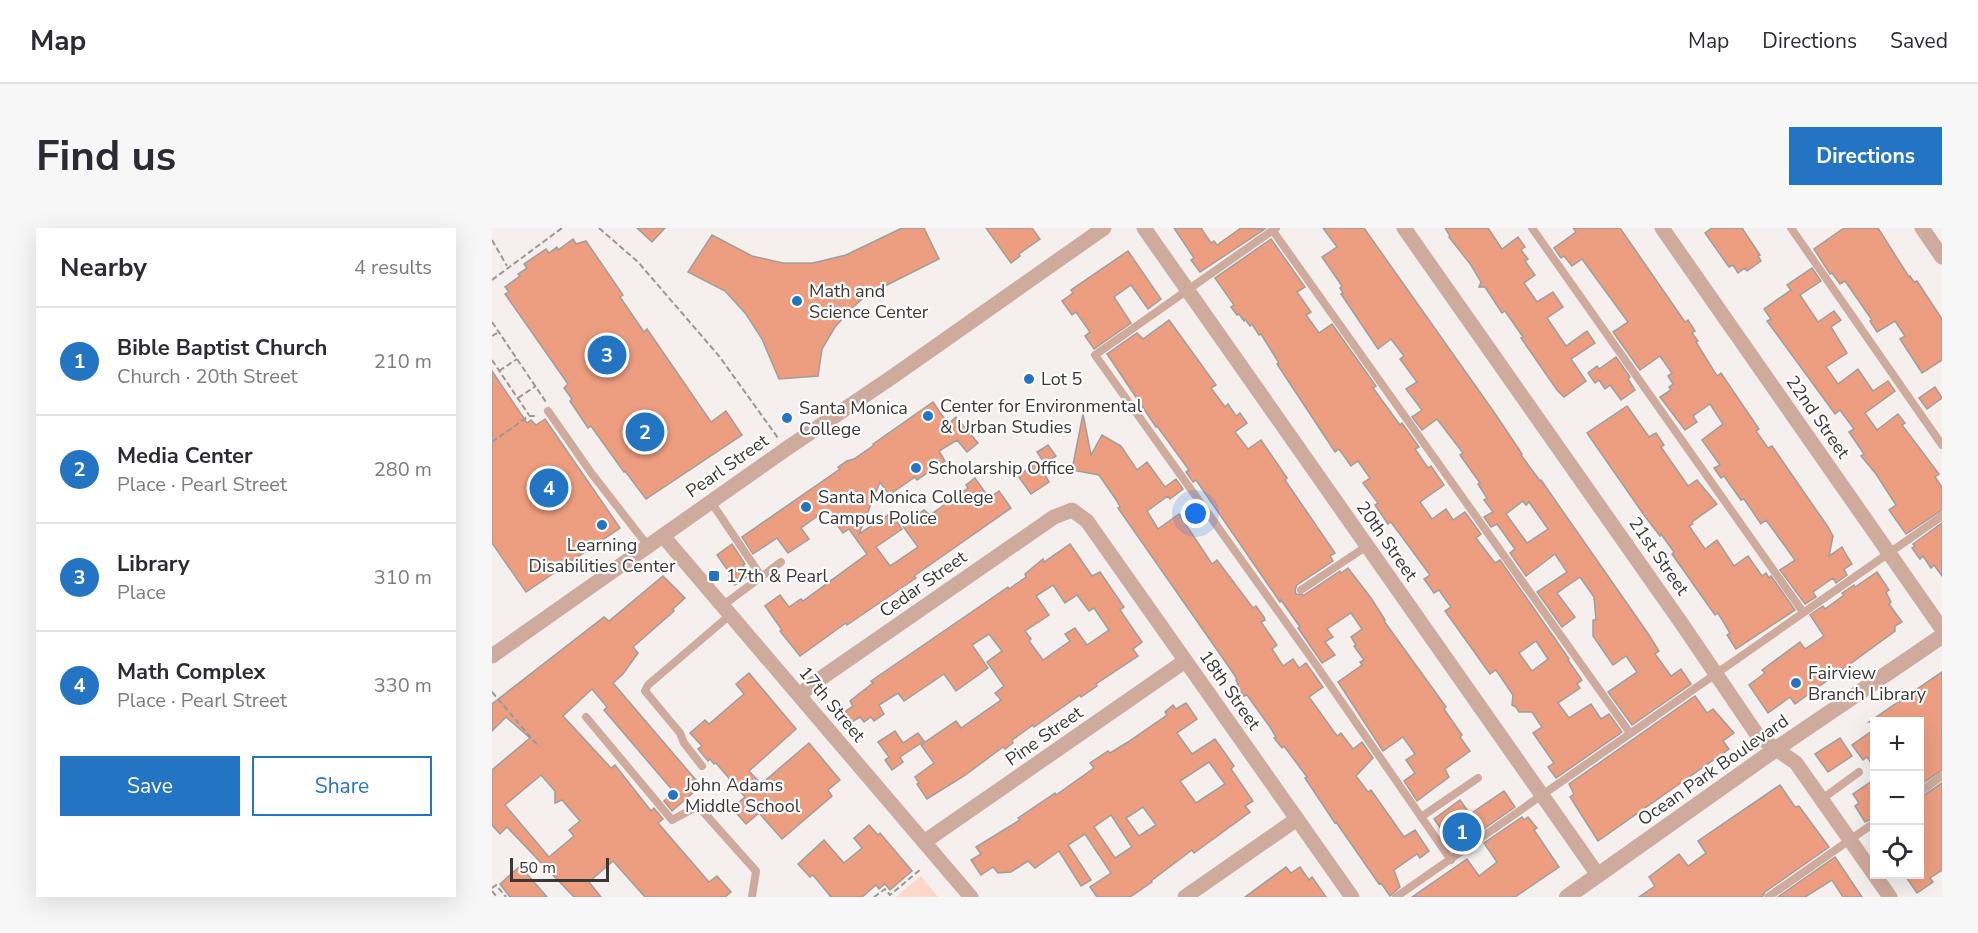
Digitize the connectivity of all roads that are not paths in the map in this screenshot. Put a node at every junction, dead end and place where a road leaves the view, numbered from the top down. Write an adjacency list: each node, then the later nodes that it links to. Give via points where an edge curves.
1 (1104, 228): 13 (street, Pearl Street)
2 (1144, 228): 10 (street, 20th Street)
3 (1404, 228): 29 (street, 21st Street)
4 (1532, 228): 24 (lane)
5 (1662, 228): 19 (street, 22nd Street)
6 (1791, 228): 12 (lane)
7 (1922, 228): 9 (street)
8 (1275, 229): 10 (lane); 32 (lane)
9 (1942, 257)
10 (1188, 290): 18 (street, 20th Street); 41 (lane, via 1095,355)
11 (548, 411): 17 (lane)
12 (1942, 445)
13 (711, 502): 16 (street, Pearl Street); 21 (lane)
14 (1072, 510): 28 (street, 18th Street, via 1087,521); 30 (street, Cedar Street, via 1054,517)
15 (1942, 516): 19 (lane)
16 (663, 536): 17 (street, Pearl Street); 23 (street, 17th Street)
17 (648, 546): 27 (street, Pearl Street)
18 (1366, 546): 22 (lane); 39 (street, 20th Street)
19 (1889, 553): 24 (lane); 25 (street, 22nd Street)
20 (781, 562): 21 (lane)
21 (762, 576): 23 (lane)
22 (1301, 590)
23 (726, 610): 30 (street, 17th Street); 34 (lane, via 645,692)
24 (1803, 612): 29 (lane)
25 (1942, 629)
26 (1942, 636): 33 (street, Ocean Park Boulevard)
27 (492, 656)
28 (1185, 661): 42 (street, 18th Street); 45 (street, Pine Street)
29 (1715, 673): 32 (lane); 33 (street, 21st Street, via 1758,736)
30 (799, 695): 45 (street, 17th Street)
31 (586, 717): 48 (lane, via 672,820 698,806 756,871)
32 (1630, 733): 39 (lane)
33 (1776, 749): 40 (street, 21st Street, via 1796,762); 47 (street, Ocean Park Boulevard)
34 (702, 766)
35 (1859, 772): 40 (lane)
36 (1942, 776): 38 (lane)
37 (1478, 778): 41 (lane)
38 (1924, 789)
39 (1541, 796): 46 (lane); 47 (street, 20th Street)
40 (1822, 799): 44 (street, 21st Street)
41 (1421, 817): 46 (lane)
42 (1297, 819): 50 (street); 51 (street, 18th Street)
43 (1872, 825): 44 (lane)
44 (1850, 840): 54 (lane); 55 (street, 21st Street)
45 (924, 842): 49 (street, 17th Street)
46 (1451, 860): 52 (lane)
47 (1598, 875): 53 (street, Ocean Park Boulevard)
48 (752, 897)
49 (971, 897)
50 (1185, 897)
51 (1352, 897)
52 (1396, 897)
53 (1567, 897)
54 (1768, 897)
55 (1890, 897)

